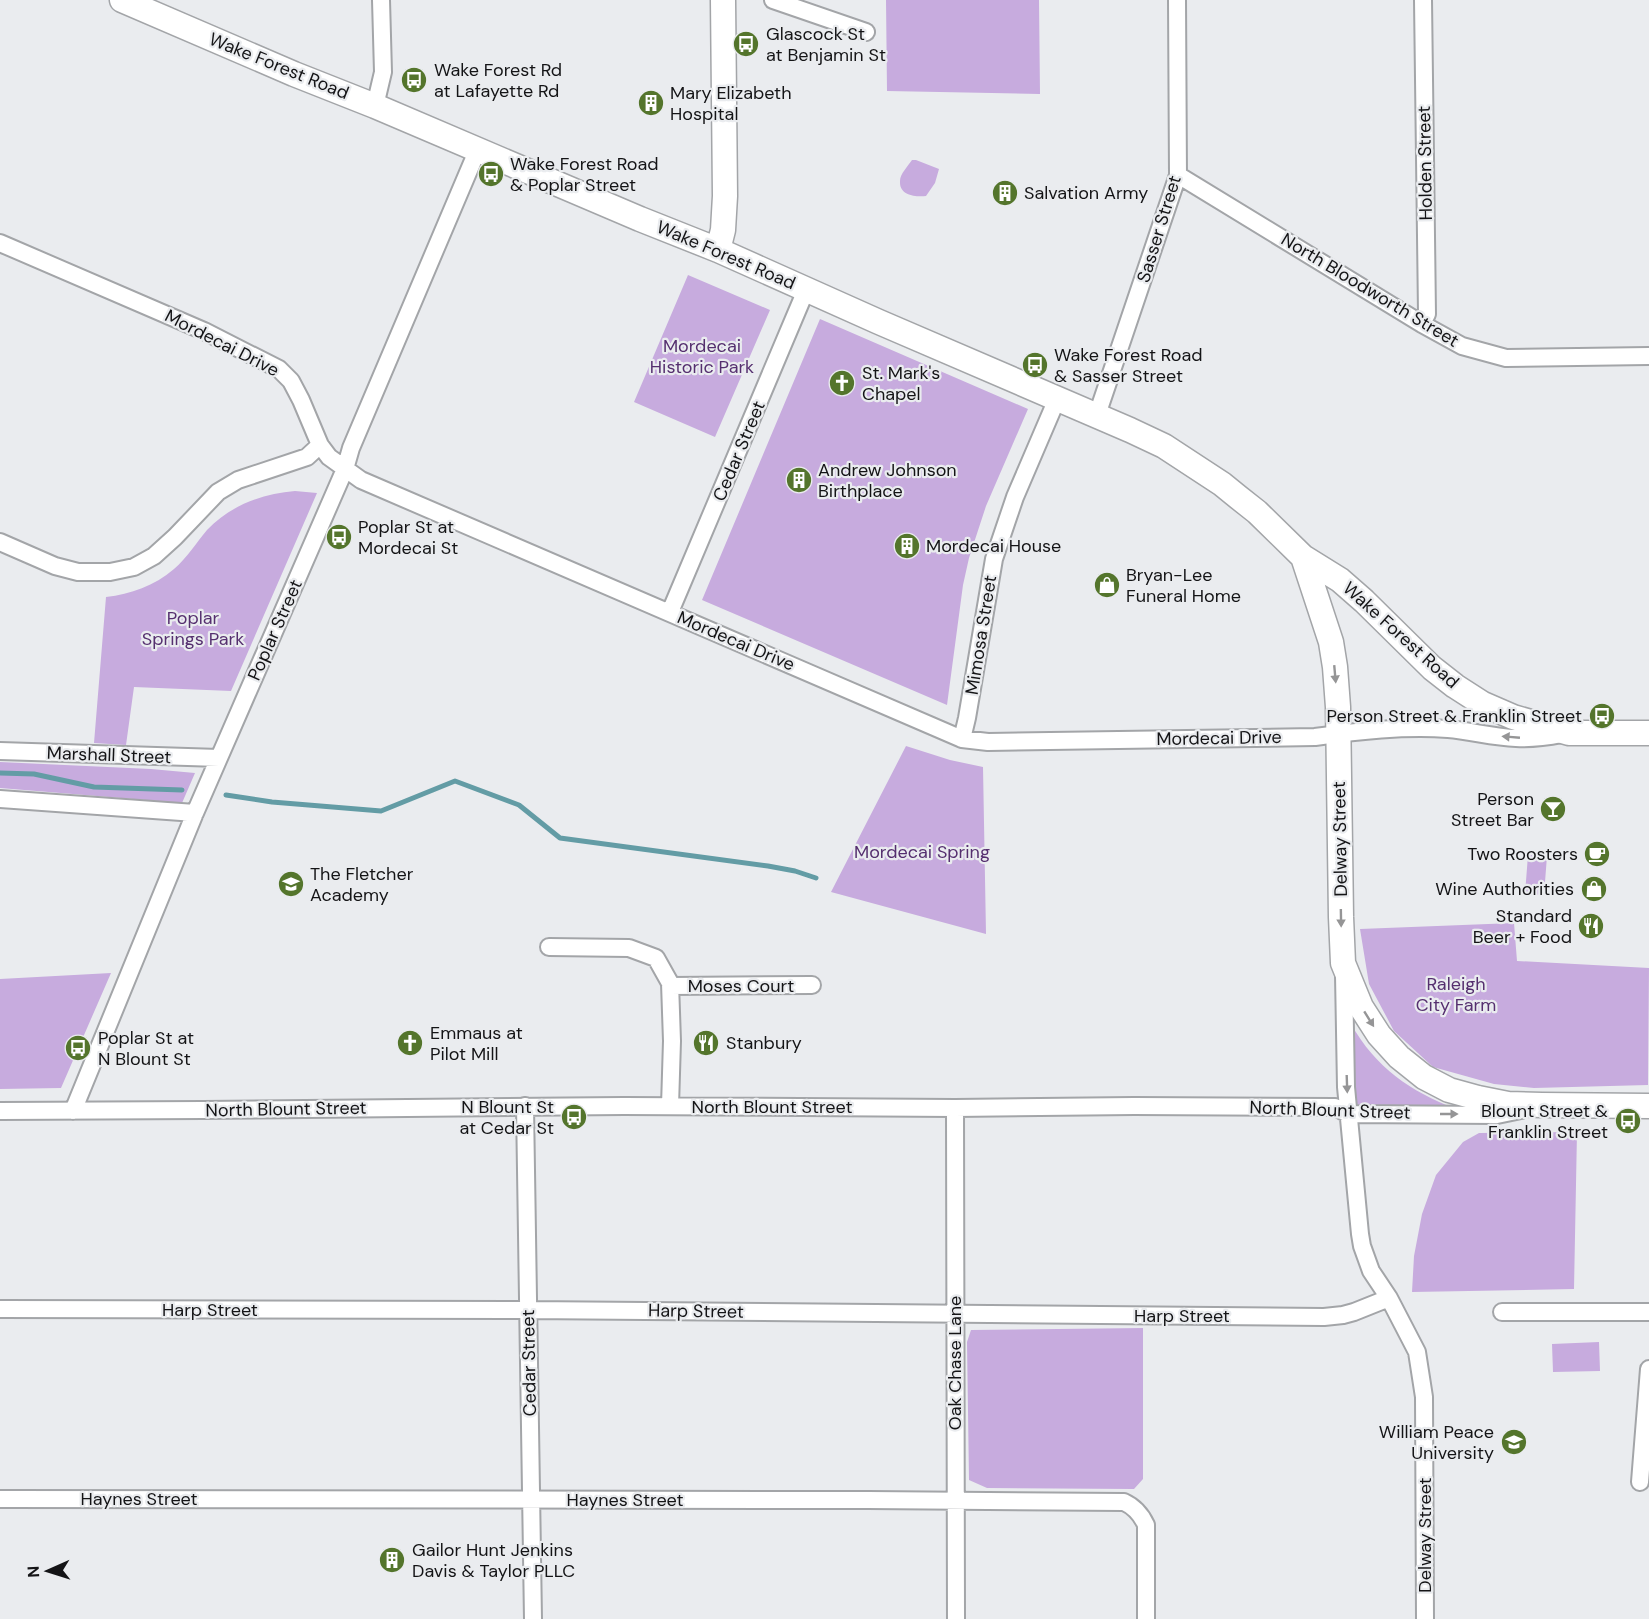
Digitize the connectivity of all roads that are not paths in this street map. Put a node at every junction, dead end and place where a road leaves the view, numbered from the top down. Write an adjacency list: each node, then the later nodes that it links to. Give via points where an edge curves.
1 (122, 0): 8 (main road, Wake Forest Road)
2 (381, 0): 8 (street, via 383,72)
3 (723, 0): 12 (main road, via 724,196)
4 (773, 0): 7 (street)
5 (1177, 0): 10 (street, Sasser Street)
6 (1423, 0): 14 (street, Holden Street, via 1427,314)
7 (867, 32)
8 (375, 106): 9 (main road, Wake Forest Road)
9 (478, 149): 12 (main road, Wake Forest Road); 19 (street, Poplar Street)
10 (1178, 175): 14 (street, North Bloodworth Street); 17 (street, Sasser Street)
11 (0, 243): 18 (street, Mordecai Drive, via 204,331 279,369 301,399)
12 (718, 250): 13 (main road, Wake Forest Road)
13 (806, 290): 16 (main road, Wake Forest Road); 22 (street, Cedar Street)
14 (1422, 324): 15 (street, North Bloodworth Street, via 1462,346 1506,358)
15 (1649, 356)
16 (1057, 399): 17 (main road, Wake Forest Road); 26 (street, Mimosa Street, via 1015,497 994,559)
17 (1097, 415): 21 (main road, Wake Forest Road, via 1164,446 1222,484)
18 (320, 445): 19 (street, Mordecai Drive); 20 (street, via 307,457 238,480 218,492 154,556 134,567 78,572)
19 (345, 469): 22 (street, Mordecai Drive, via 361,480); 28 (street, Poplar Street)
20 (0, 542)
21 (1303, 557): 23 (main road, Wake Forest Road, one-way to 23, via 1331,642); 24 (main road, Wake Forest Road, via 1340,580 1455,686 1513,717)
22 (670, 612): 26 (street, Mordecai Drive)
23 (1338, 733): 24 (street, Mordecai Drive, one-way to 23, via 1541,738 1412,728); 26 (street, Mordecai Drive, via 1315,737 988,742); 32 (main road, Delway Street, one-way to 32)
24 (1569, 733): 25 (main road, Wake Forest Road)
25 (1649, 733)
26 (962, 739)
27 (0, 751): 28 (street, Marshall Street)
28 (219, 758): 30 (street, Poplar Street)
29 (0, 799): 30 (street)
30 (195, 813): 41 (street, Poplar Street)
31 (549, 947): 33 (street, via 629,948 656,958)
32 (1342, 954): 35 (main road, North Blount Street, one-way to 35, via 1361,1007 1379,1035 1424,1077 1449,1090 1478,1098); 42 (street, Delway Street, one-way to 42)
33 (670, 986): 34 (street, Moses Court); 37 (street)
34 (812, 986)
35 (1542, 1105): 38 (main road, North Blount Street); 42 (street, North Blount Street, one-way to 35, via 1497,1115)
36 (525, 1106): 37 (street, North Blount Street); 41 (street, North Blount Street); 45 (street, Cedar Street)
37 (670, 1106): 39 (street, North Blount Street)
38 (1649, 1106)
39 (955, 1108): 42 (street, North Blount Street, via 1335,1107); 48 (street, Oak Chase Lane)
40 (0, 1111): 41 (street, North Blount Street)
41 (73, 1111)
42 (1348, 1114): 43 (street, Delway Street, via 1362,1246 1371,1271)
43 (1389, 1298): 48 (street, Harp Street, via 1354,1312 1324,1317); 57 (street, Delway Street, via 1417,1352 1424,1396)
44 (0, 1309): 45 (street, Harp Street)
45 (528, 1310): 48 (street, Harp Street); 52 (street, Cedar Street)
46 (1502, 1312): 47 (street)
47 (1649, 1312)
48 (955, 1314): 53 (street, Oak Chase Lane)
49 (1649, 1369): 50 (street)
50 (1640, 1482)
51 (0, 1499): 52 (street, Haynes Street)
52 (531, 1500): 53 (street, Haynes Street); 54 (street, Cedar Street)
53 (956, 1502): 55 (street, Oak Chase Lane); 56 (street, Haynes Street, via 1113,1501 1133,1506 1146,1526)
54 (533, 1619)
55 (956, 1619)
56 (1146, 1619)
57 (1425, 1619)

